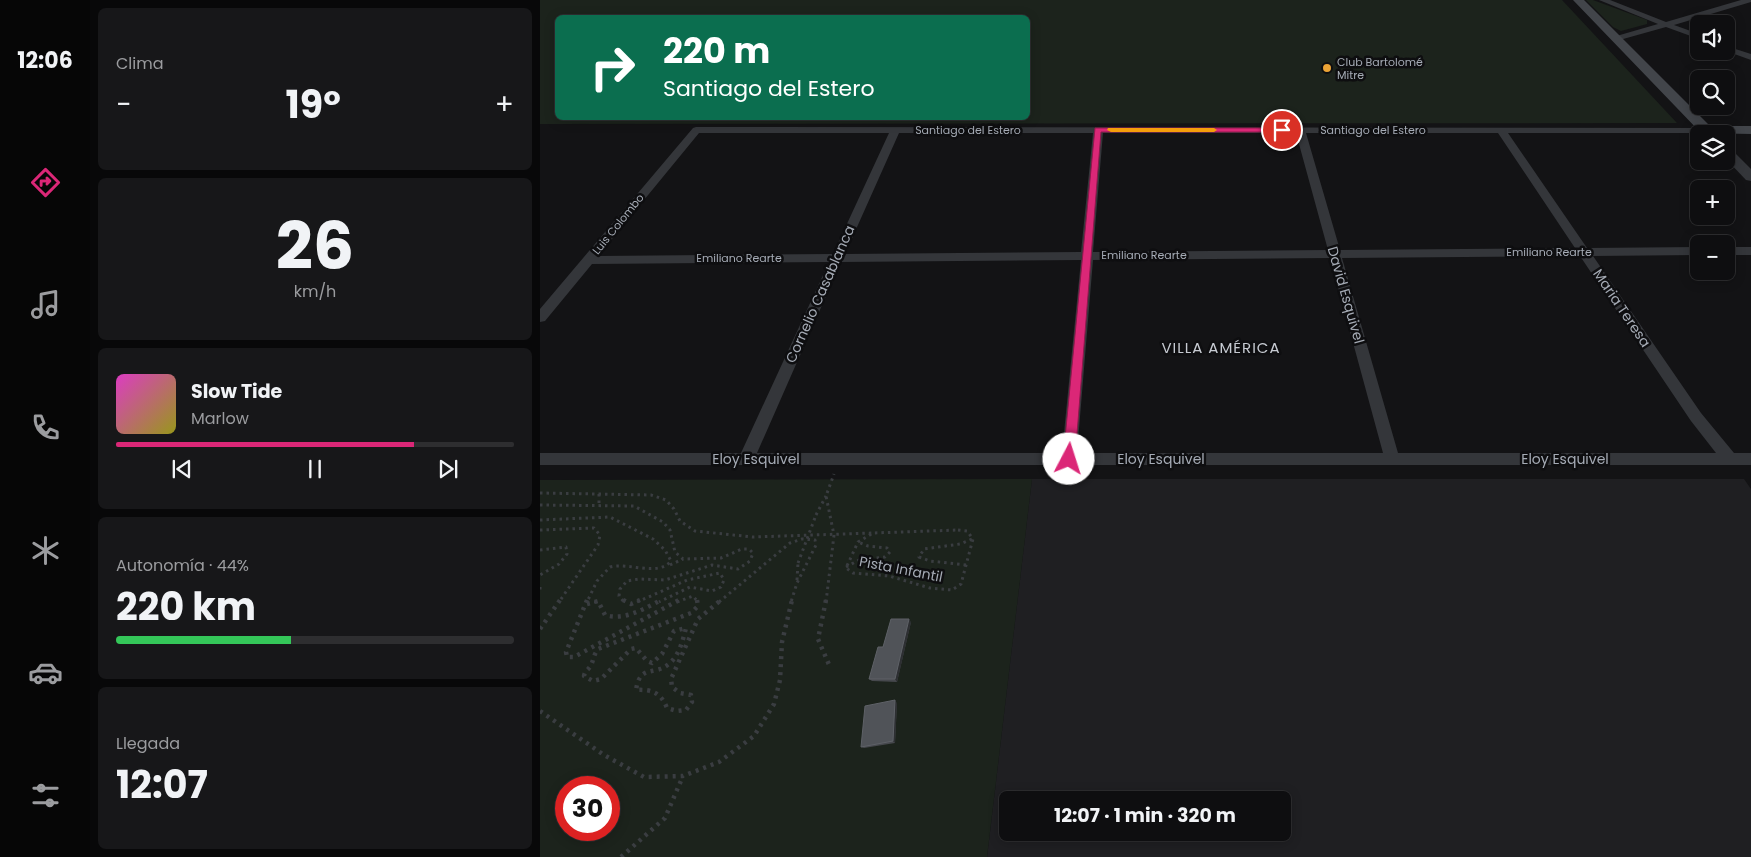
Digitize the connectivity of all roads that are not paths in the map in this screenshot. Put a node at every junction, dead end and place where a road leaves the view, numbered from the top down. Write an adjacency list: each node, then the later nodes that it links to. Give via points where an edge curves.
1 (1578, 0): 9 (main road)
2 (1603, 0): 7 (street)
3 (1729, 0): 5 (street)
4 (1749, 0): 5 (street)
5 (1738, 3): 6 (street); 7 (street)
6 (1751, 8)
7 (1667, 25): 8 (street); 9 (street)
8 (1690, 34)
9 (1616, 39): 12 (main road)
10 (1735, 51): 11 (street)
11 (1751, 57)
12 (1701, 125)
13 (696, 130): 14 (street, Santiago del Estero); 30 (street, Luis Colombo)
14 (895, 130): 15 (street, Santiago del Estero); 29 (street, Cornelio Casablanca)
15 (1098, 130): 16 (street, Santiago del Estero); 28 (street)
16 (1300, 130): 17 (street, Santiago del Estero); 27 (street, David Esquivel)
17 (1501, 130): 20 (street, Santiago del Estero); 26 (street, Maria Teresa)
18 (1751, 130): 19 (main road, Santiago del Estero)
19 (1735, 131)
20 (1690, 132)
21 (1735, 160): 22 (street)
22 (1751, 177)
23 (1690, 251): 26 (street, Emiliano Rearte)
24 (1735, 251): 25 (street)
25 (1751, 251)
26 (1584, 252): 27 (street, Emiliano Rearte); 36 (street, Maria Teresa, via 1696,417)
27 (1334, 254): 28 (street, Emiliano Rearte); 35 (street, David Esquivel)
28 (1087, 256): 29 (street, Emiliano Rearte); 34 (street)
29 (836, 258): 30 (street, Emiliano Rearte); 33 (street, Cornelio Casablanca)
30 (589, 260): 31 (street, Luis Colombo)
31 (540, 318)
32 (540, 459): 33 (street, Eloy Esquivel)
33 (746, 459): 34 (street, Eloy Esquivel)
34 (1069, 459): 35 (street, Eloy Esquivel)
35 (1392, 459): 36 (street, Eloy Esquivel)
36 (1730, 459): 37 (street, Eloy Esquivel)
37 (1751, 459)

